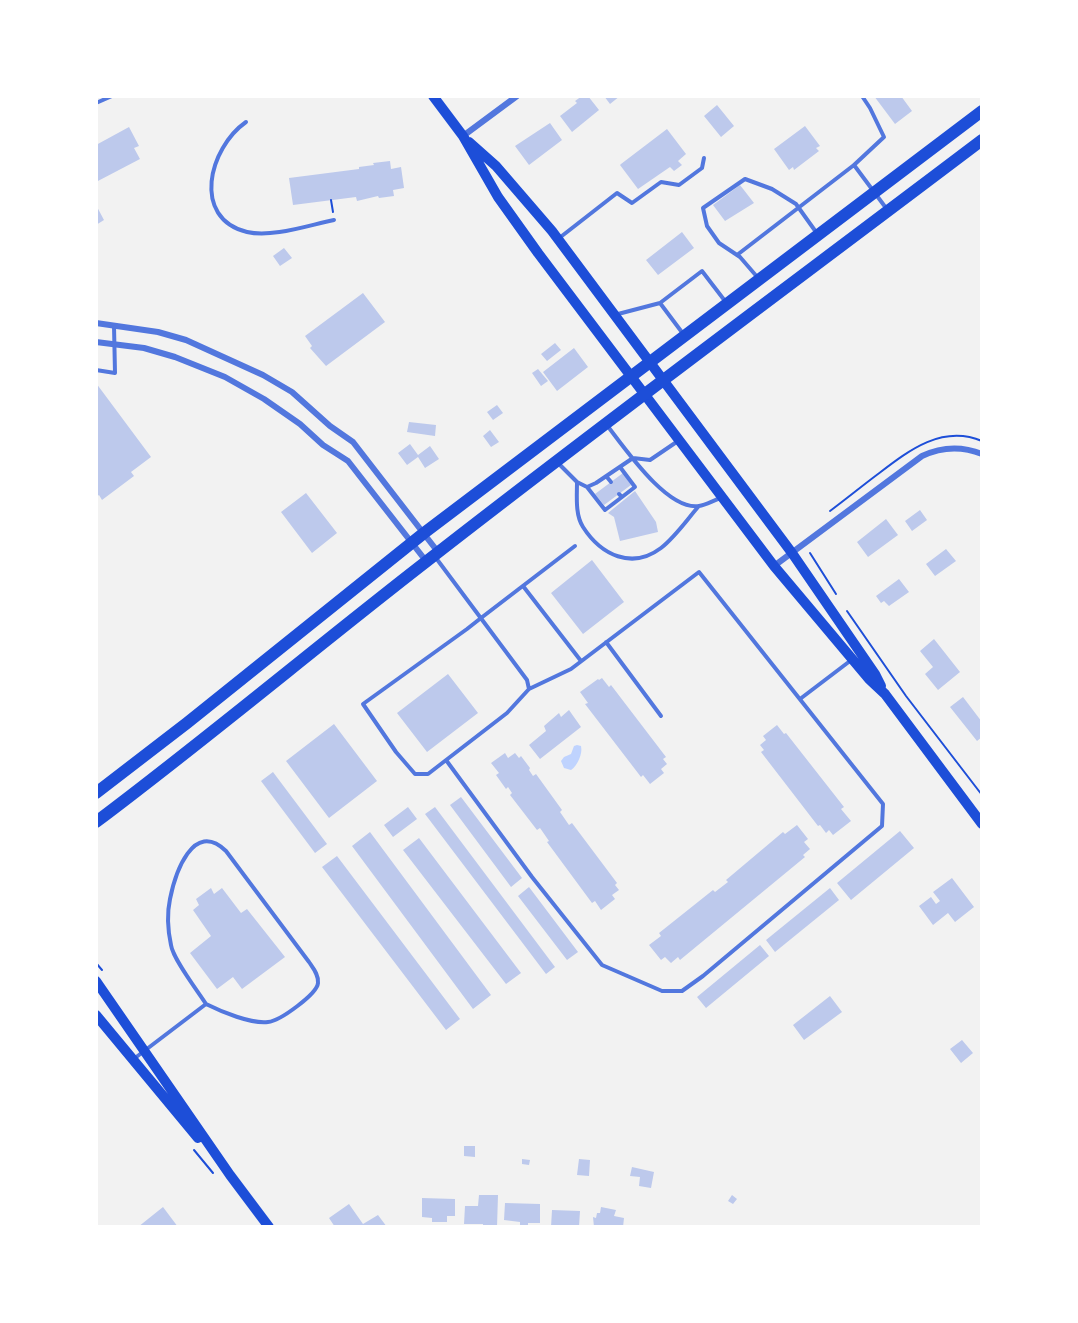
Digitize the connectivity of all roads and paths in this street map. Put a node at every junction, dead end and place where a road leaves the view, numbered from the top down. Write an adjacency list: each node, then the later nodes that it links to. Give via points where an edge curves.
1 (112, 96): 5 (lane)
2 (433, 96): 8 (main road)
3 (518, 96): 8 (street)
4 (862, 96): 11 (lane, via 884,136)
5 (96, 103)
6 (982, 111): 12 (main road)
7 (246, 122): 16 (lane, via 231,134 213,168 212,195 221,215 235,227 261,234)
8 (464, 136): 18 (main road, via 496,166); 31 (main road, via 498,197)
9 (982, 140): 15 (main road)
10 (704, 158): 18 (lane, via 702,168 679,185 661,182 632,203 617,193)
11 (855, 165): 12 (lane); 14 (lane)
12 (874, 192): 15 (lane); 17 (main road)
13 (331, 200): 16 (path)
14 (799, 208): 17 (lane); 19 (lane); 19 (lane, via 772,189 745,178 703,208 707,226 719,243)
15 (888, 211): 32 (main road)
16 (334, 220)
17 (818, 235): 20 (main road)
18 (558, 240): 23 (main road)
19 (737, 255): 20 (lane)
20 (759, 280): 22 (main road)
21 (660, 303): 22 (lane, via 702,271); 23 (lane); 26 (lane)
22 (728, 304): 26 (main road)
23 (615, 315): 29 (main road)
24 (96, 323): 25 (street)
25 (114, 326): 28 (lane); 46 (street, via 186,340 292,392 353,442)
26 (685, 336): 29 (main road)
27 (96, 342): 28 (street)
28 (114, 345): 30 (lane, via 115,373); 47 (street, via 175,357 225,377 264,399 348,461)
29 (650, 362): 31 (main road); 32 (main road)
30 (96, 370)
31 (631, 377): 33 (main road); 46 (main road)
32 (664, 380): 33 (main road); 49 (main road)
33 (644, 395): 34 (main road); 35 (main road)
34 (606, 424): 37 (lane); 38 (main road)
35 (679, 441): 37 (lane, via 650,460); 44 (main road)
36 (982, 454): 49 (street, via 949,448 922,456)
37 (633, 458): 39 (lane); 45 (lane, via 669,497)
38 (556, 461): 41 (lane); 50 (main road)
39 (620, 467): 40 (lane); 43 (lane, via 635,488 605,510)
40 (606, 476): 42 (lane); 43 (lane)
41 (577, 482): 43 (lane); 45 (lane, via 582,526 615,557 638,559 660,549)
42 (611, 482)
43 (587, 487)
44 (722, 498): 45 (lane); 52 (main road)
45 (698, 507)
46 (424, 533): 47 (main road); 50 (street)
47 (412, 543): 50 (street); 64 (main road)
48 (575, 546): 53 (lane)
49 (792, 553): 52 (street); 58 (main road)
50 (433, 556): 56 (lane); 66 (main road)
51 (811, 556): 54 (path)
52 (774, 566): 58 (main road)
53 (523, 586): 56 (lane); 59 (lane)
54 (837, 596)
55 (843, 604): 65 (path, via 906,696)
56 (481, 618): 60 (lane, via 527,680); 63 (lane, via 363,704 416,774 428,774)
57 (606, 642): 59 (lane); 61 (lane, via 699,572); 62 (lane)
58 (856, 656): 61 (lane); 67 (main road, via 875,674 885,694)
59 (581, 661): 60 (lane)
60 (529, 689): 63 (lane, via 507,713)
61 (800, 699): 63 (lane, via 883,804 882,826 682,991 662,991 602,964)
62 (661, 716)
63 (446, 760)
64 (96, 793)
65 (982, 795)
66 (96, 822)
67 (982, 824)
68 (96, 981): 71 (main road)
69 (206, 1004): 69 (lane, via 224,1013 269,1022 281,1018 312,993 319,979 226,851 218,843 202,841 188,852 180,869 169,900 168,930 171,949); 71 (lane)
70 (96, 1015): 72 (main road)
71 (145, 1050): 72 (lane); 73 (main road)
72 (132, 1060): 73 (main road)
73 (230, 1175): 74 (main road)
74 (269, 1227)

